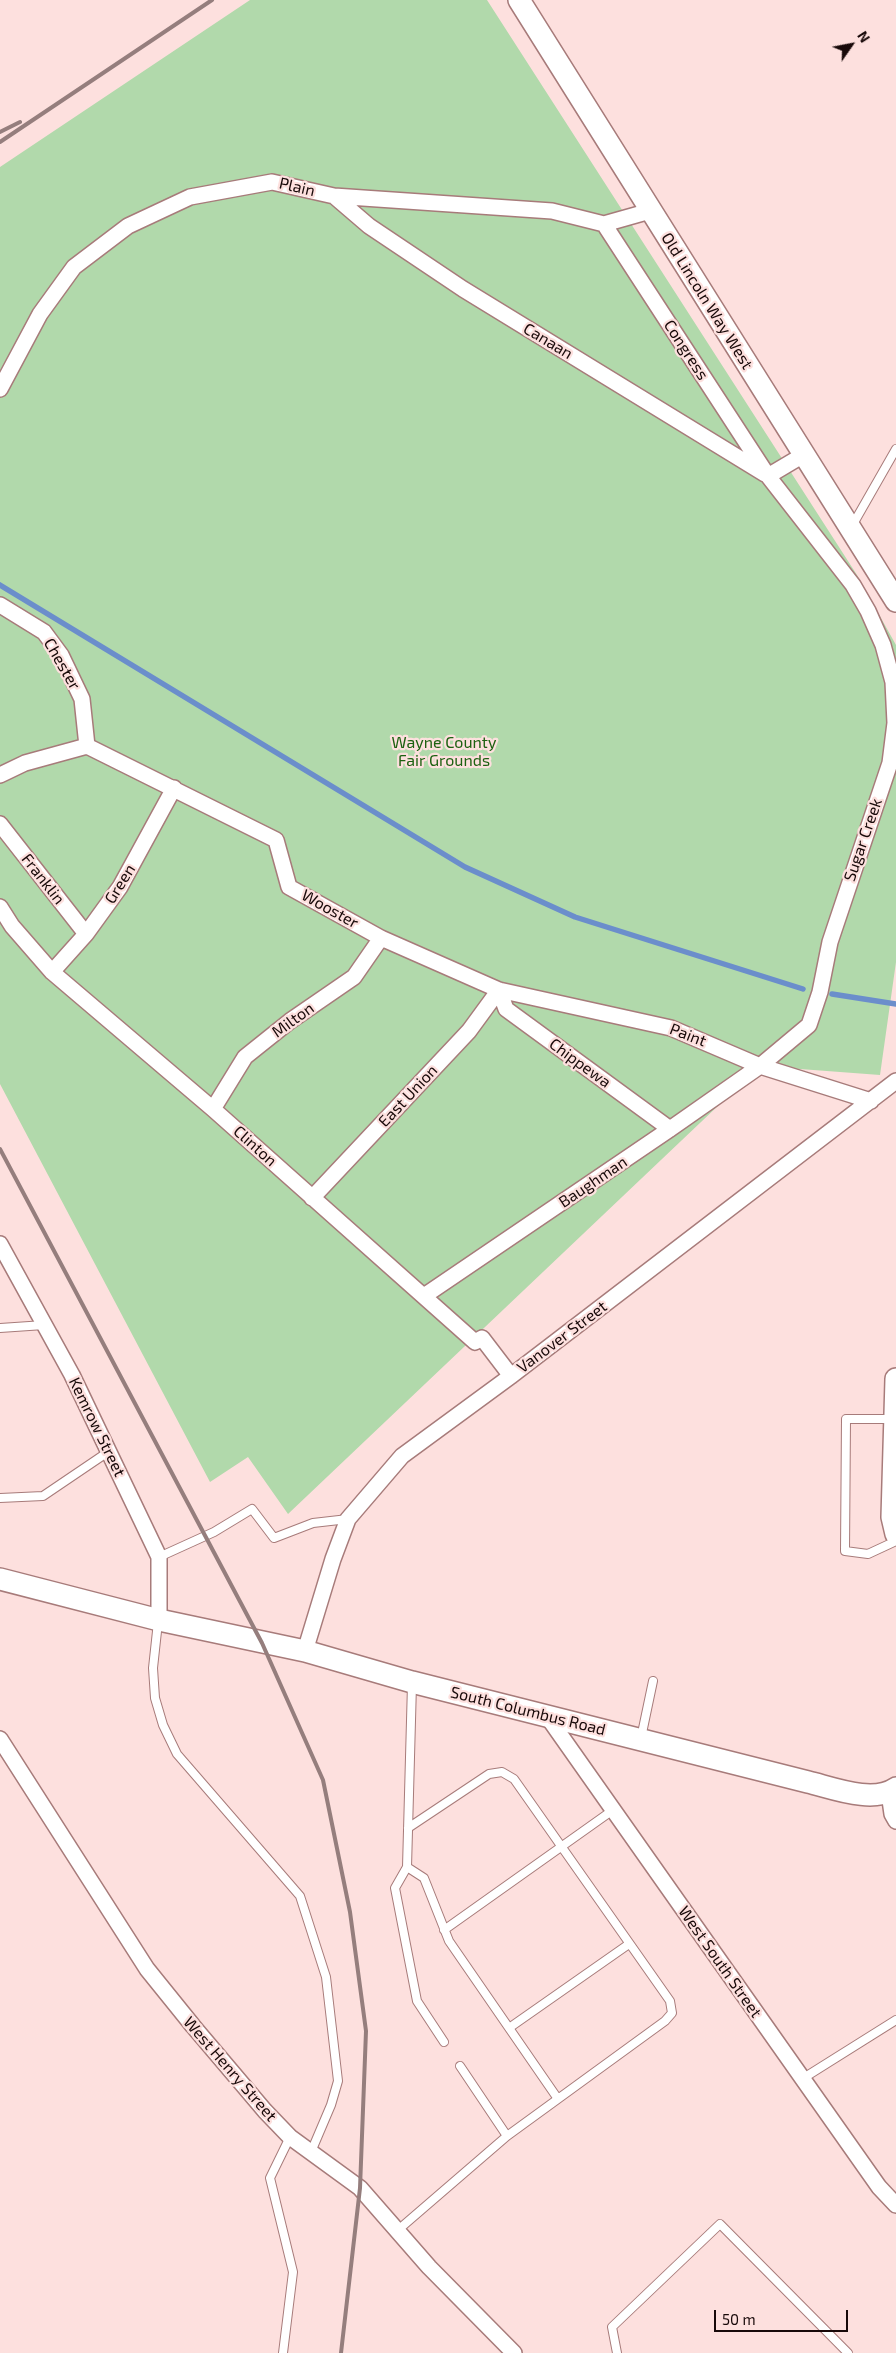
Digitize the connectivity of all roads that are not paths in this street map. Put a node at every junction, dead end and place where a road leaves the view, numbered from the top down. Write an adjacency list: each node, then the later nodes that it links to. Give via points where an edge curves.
1 (519, 0): 3 (main road, Old Lincoln Way West)
2 (334, 196): 4 (street, Plain, via 552,211); 5 (street, Plain, via 272,182 190,197 128,226 74,267 40,314); 8 (street, Canaan, via 369,226 463,289)
3 (650, 211): 4 (street, Plain); 7 (main road, Old Lincoln Way West)
4 (604, 224): 8 (street, Congress)
5 (0, 389)
6 (896, 449): 9 (lane)
7 (805, 454): 8 (street); 9 (main road, Old Lincoln Way West)
8 (768, 476): 21 (street, Sugar Creek, via 853,585 868,611 883,644 893,682 895,723 890,763 830,942 820,992 809,1024)
9 (851, 528): 10 (main road, Old Lincoln Way West)
10 (896, 601)
11 (0, 605): 12 (street, Chester, via 44,632 61,655 82,699)
12 (87, 746): 13 (street, via 25,763); 14 (street, Wooster)
13 (0, 775)
14 (174, 788): 17 (street, Green, via 120,887); 18 (street, Wooster, via 276,840 289,887)
15 (0, 824): 17 (street, Franklin)
16 (0, 907): 19 (street, Clinton)
17 (86, 934): 19 (street, Green)
18 (381, 938): 20 (street, Wooster); 24 (street, Milton, via 354,977 245,1057)
19 (52, 972): 24 (street, Clinton)
20 (499, 990): 21 (street, Paint, via 671,1028); 25 (street, Chippewa, via 506,1009); 26 (street, East Union, via 469,1031)
21 (760, 1066): 23 (street, Paint); 25 (street, Baughman)
22 (896, 1081): 23 (street, Vanover Street)
23 (871, 1100): 31 (street, Vanover Street)
24 (213, 1109): 26 (street, Clinton)
25 (670, 1129): 28 (street, Baughman)
26 (312, 1198): 28 (street, Clinton)
27 (0, 1244): 29 (street, Kemrow Street)
28 (424, 1296): 31 (street, Clinton, via 475,1342 482,1338)
29 (44, 1325): 30 (lane); 34 (street, Kemrow Street, via 72,1375)
30 (0, 1328)
31 (511, 1376): 36 (street, Vanover Street, via 402,1456)
32 (896, 1378): 33 (main road)
33 (894, 1419): 37 (main road); 38 (lane, via 846,1419 845,1551 868,1554)
34 (108, 1452): 35 (lane, via 43,1496); 39 (street, Kemrow Street)
35 (0, 1498)
36 (348, 1519): 39 (lane, via 313,1523 274,1538 252,1509 214,1532); 43 (street, Vanover Street)
37 (895, 1522)
38 (896, 1541)
39 (159, 1558): 42 (street, Kemrow Street)
40 (0, 1579): 42 (main road, South Columbus Road)
41 (0, 1594): 42 (main road, South Columbus Road)
42 (159, 1620): 43 (main road, South Columbus Road); 65 (lane, via 153,1668 155,1698 163,1725 177,1754 300,1896 326,1977 338,2081)
43 (305, 1651): 45 (main road, South Columbus Road)
44 (653, 1680): 48 (lane)
45 (412, 1682): 46 (main road, South Columbus Road); 52 (lane)
46 (547, 1716): 48 (main road, South Columbus Road); 50 (street, West South Street)
47 (0, 1739): 64 (street, West Henry Street, via 147,1969)
48 (640, 1740): 49 (main road, South Columbus Road, via 848,1791 868,1794)
49 (893, 1791): 51 (street, via 892,1814)
50 (613, 1810): 53 (lane); 61 (street, West South Street)
51 (896, 1821)
52 (408, 1828): 53 (lane, via 489,1774 502,1772 514,1779); 54 (lane)
53 (562, 1847): 55 (lane); 56 (lane)
54 (407, 1867): 55 (lane, via 424,1878); 59 (lane, via 395,1888 417,2001)
55 (444, 1930): 58 (lane)
56 (629, 1944): 58 (lane); 62 (lane, via 670,2001 672,2013)
57 (896, 2020): 61 (lane)
58 (509, 2028): 62 (lane)
59 (444, 2042)
60 (460, 2066): 63 (lane)
61 (802, 2079): 66 (street, West South Street, via 878,2187)
62 (558, 2099): 63 (lane)
63 (507, 2136): 67 (lane)
64 (290, 2137): 65 (street, West Henry Street); 69 (lane, via 270,2178 293,2272)
65 (311, 2152): 67 (street, West Henry Street, via 360,2188)
66 (896, 2204)
67 (398, 2230): 68 (street, West Henry Street, via 429,2267)
68 (512, 2352)
69 (283, 2353)
70 (617, 2353): 71 (lane, via 612,2327 720,2224)
71 (848, 2353)

